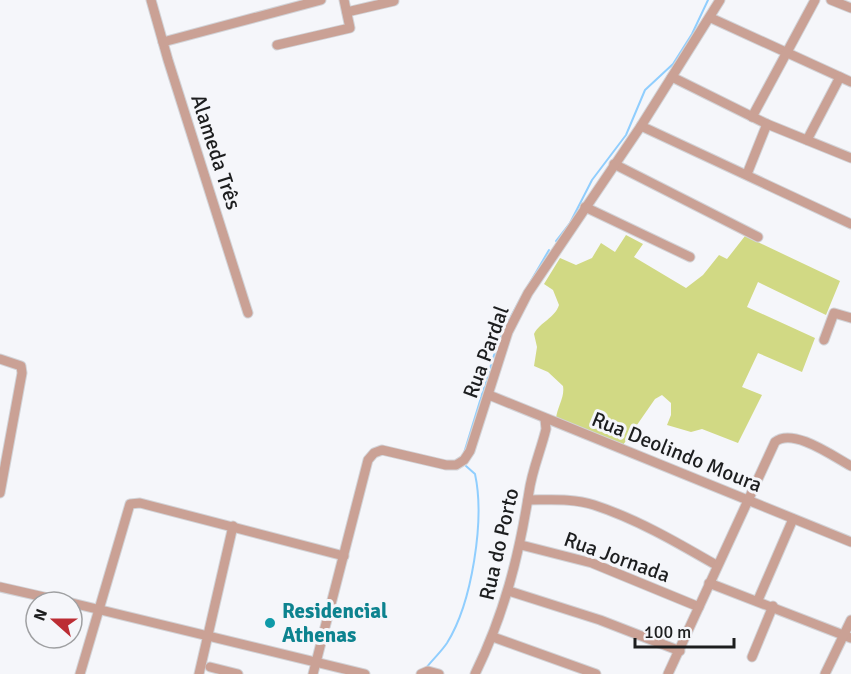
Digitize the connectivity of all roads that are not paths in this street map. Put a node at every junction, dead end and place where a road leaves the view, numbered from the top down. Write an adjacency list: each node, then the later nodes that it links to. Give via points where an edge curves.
1 (151, 0): 11 (street, Alameda Três)
2 (321, 0): 11 (street)
3 (344, 0): 9 (street)
4 (720, 0): 10 (street, Rua Pardal)
5 (815, 0): 13 (street)
6 (831, 0): 8 (street)
7 (394, 1): 9 (street)
8 (851, 8)
9 (347, 12): 12 (street, via 350,28)
10 (711, 18): 13 (street); 14 (street, Rua Pardal)
11 (163, 42): 28 (street, Alameda Três)
12 (277, 45)
13 (787, 52): 15 (street); 17 (street)
14 (672, 77): 17 (street); 19 (street, Rua Pardal)
15 (840, 77): 16 (street); 20 (street)
16 (851, 82)
17 (752, 117): 18 (street)
18 (767, 124): 20 (street); 23 (street)
19 (640, 126): 22 (street, Rua Pardal); 23 (street)
20 (807, 140): 21 (street)
21 (851, 158)
22 (614, 164): 24 (street, Rua Pardal); 26 (street)
23 (747, 174): 25 (street)
24 (585, 207): 27 (street); 32 (street, Rua Pardal, via 516,314)
25 (851, 224)
26 (758, 237)
27 (690, 258)
28 (248, 314)
29 (851, 318): 30 (street, via 836,312)
30 (824, 340)
31 (0, 359): 35 (street, via 22,369)
32 (489, 395): 33 (street, Rua Deolindo Moura); 42 (street, Rua Pardal, via 470,451 456,465 382,450 370,456)
33 (545, 419): 36 (street, Rua do Porto, via 546,429); 37 (street, Rua Deolindo Moura)
34 (851, 466): 37 (street, via 803,441 780,438)
35 (0, 493)
36 (528, 500): 41 (street, Rua do Porto); 43 (street, via 595,505)
37 (748, 500): 38 (street, Rua Deolindo Moura); 43 (street)
38 (793, 519): 40 (street, Rua Deolindo Moura); 48 (street)
39 (233, 526): 42 (street); 52 (street, via 134,503 128,507); 54 (street)
40 (851, 542)
41 (521, 545): 46 (street, Rua do Porto); 51 (street, Rua Jornada, via 600,566)
42 (344, 556): 59 (street, Rua Pardal)
43 (716, 565): 44 (street)
44 (710, 583): 48 (street); 51 (street)
45 (0, 587): 47 (street)
46 (509, 591): 56 (street, Rua do Porto); 57 (street)
47 (24, 592)
48 (758, 600): 50 (street)
49 (84, 606): 52 (street)
50 (774, 606): 55 (street); 58 (street)
51 (699, 607): 57 (street)
52 (99, 609): 54 (street); 61 (street)
53 (851, 620): 55 (street)
54 (208, 634): 59 (street); 62 (street)
55 (847, 636): 71 (street)
56 (493, 637): 68 (street, Rua do Porto); 69 (street)
57 (680, 651): 70 (street)
58 (752, 657)
59 (317, 661): 64 (street, Rua Pardal); 65 (street)
60 (210, 667): 63 (street)
61 (81, 674)
62 (199, 674)
63 (238, 674)
64 (313, 674)
65 (365, 674)
66 (421, 674): 67 (street)
67 (439, 674)
68 (476, 674)
69 (596, 674)
70 (668, 674)
71 (825, 674)

